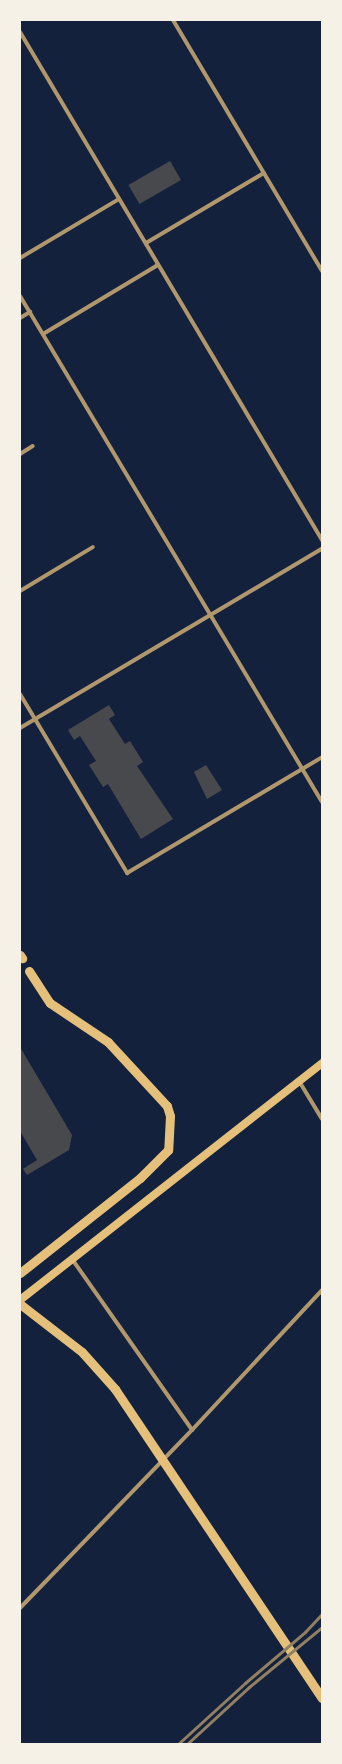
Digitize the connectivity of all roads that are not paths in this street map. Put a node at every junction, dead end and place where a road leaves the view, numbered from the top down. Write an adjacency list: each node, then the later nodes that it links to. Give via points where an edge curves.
1 (173, 20): 3 (street)
2 (20, 32): 4 (street)
3 (264, 173): 5 (street); 8 (street)
4 (119, 199): 5 (street); 6 (street)
5 (146, 243): 7 (street)
6 (20, 258)
7 (158, 265): 12 (street); 15 (street)
8 (322, 271)
9 (20, 296): 10 (street)
10 (30, 312): 11 (street); 12 (street)
11 (20, 318)
12 (43, 334): 19 (street)
13 (33, 446): 14 (street)
14 (20, 454)
15 (322, 540)
16 (93, 547): 18 (street)
17 (322, 549): 19 (street)
18 (20, 591)
19 (211, 615): 21 (street); 24 (street)
20 (20, 694): 21 (street)
21 (35, 719): 22 (street); 24 (street, via 126,873)
22 (20, 728)
23 (322, 757): 24 (street)
24 (302, 769): 25 (street)
25 (322, 802)
26 (29, 971): 31 (highway, via 50,1003 108,1042 167,1106 170,1116 168,1150 140,1178)
27 (322, 1063): 28 (main road)
28 (299, 1080): 29 (street); 30 (main road)
29 (322, 1119)
30 (72, 1259): 33 (main road); 35 (street)
31 (20, 1273)
32 (322, 1290): 35 (street)
33 (20, 1300)
34 (20, 1304): 37 (highway, via 82,1352 115,1389)
35 (192, 1430): 36 (street)
36 (20, 1608)
37 (322, 1698)

